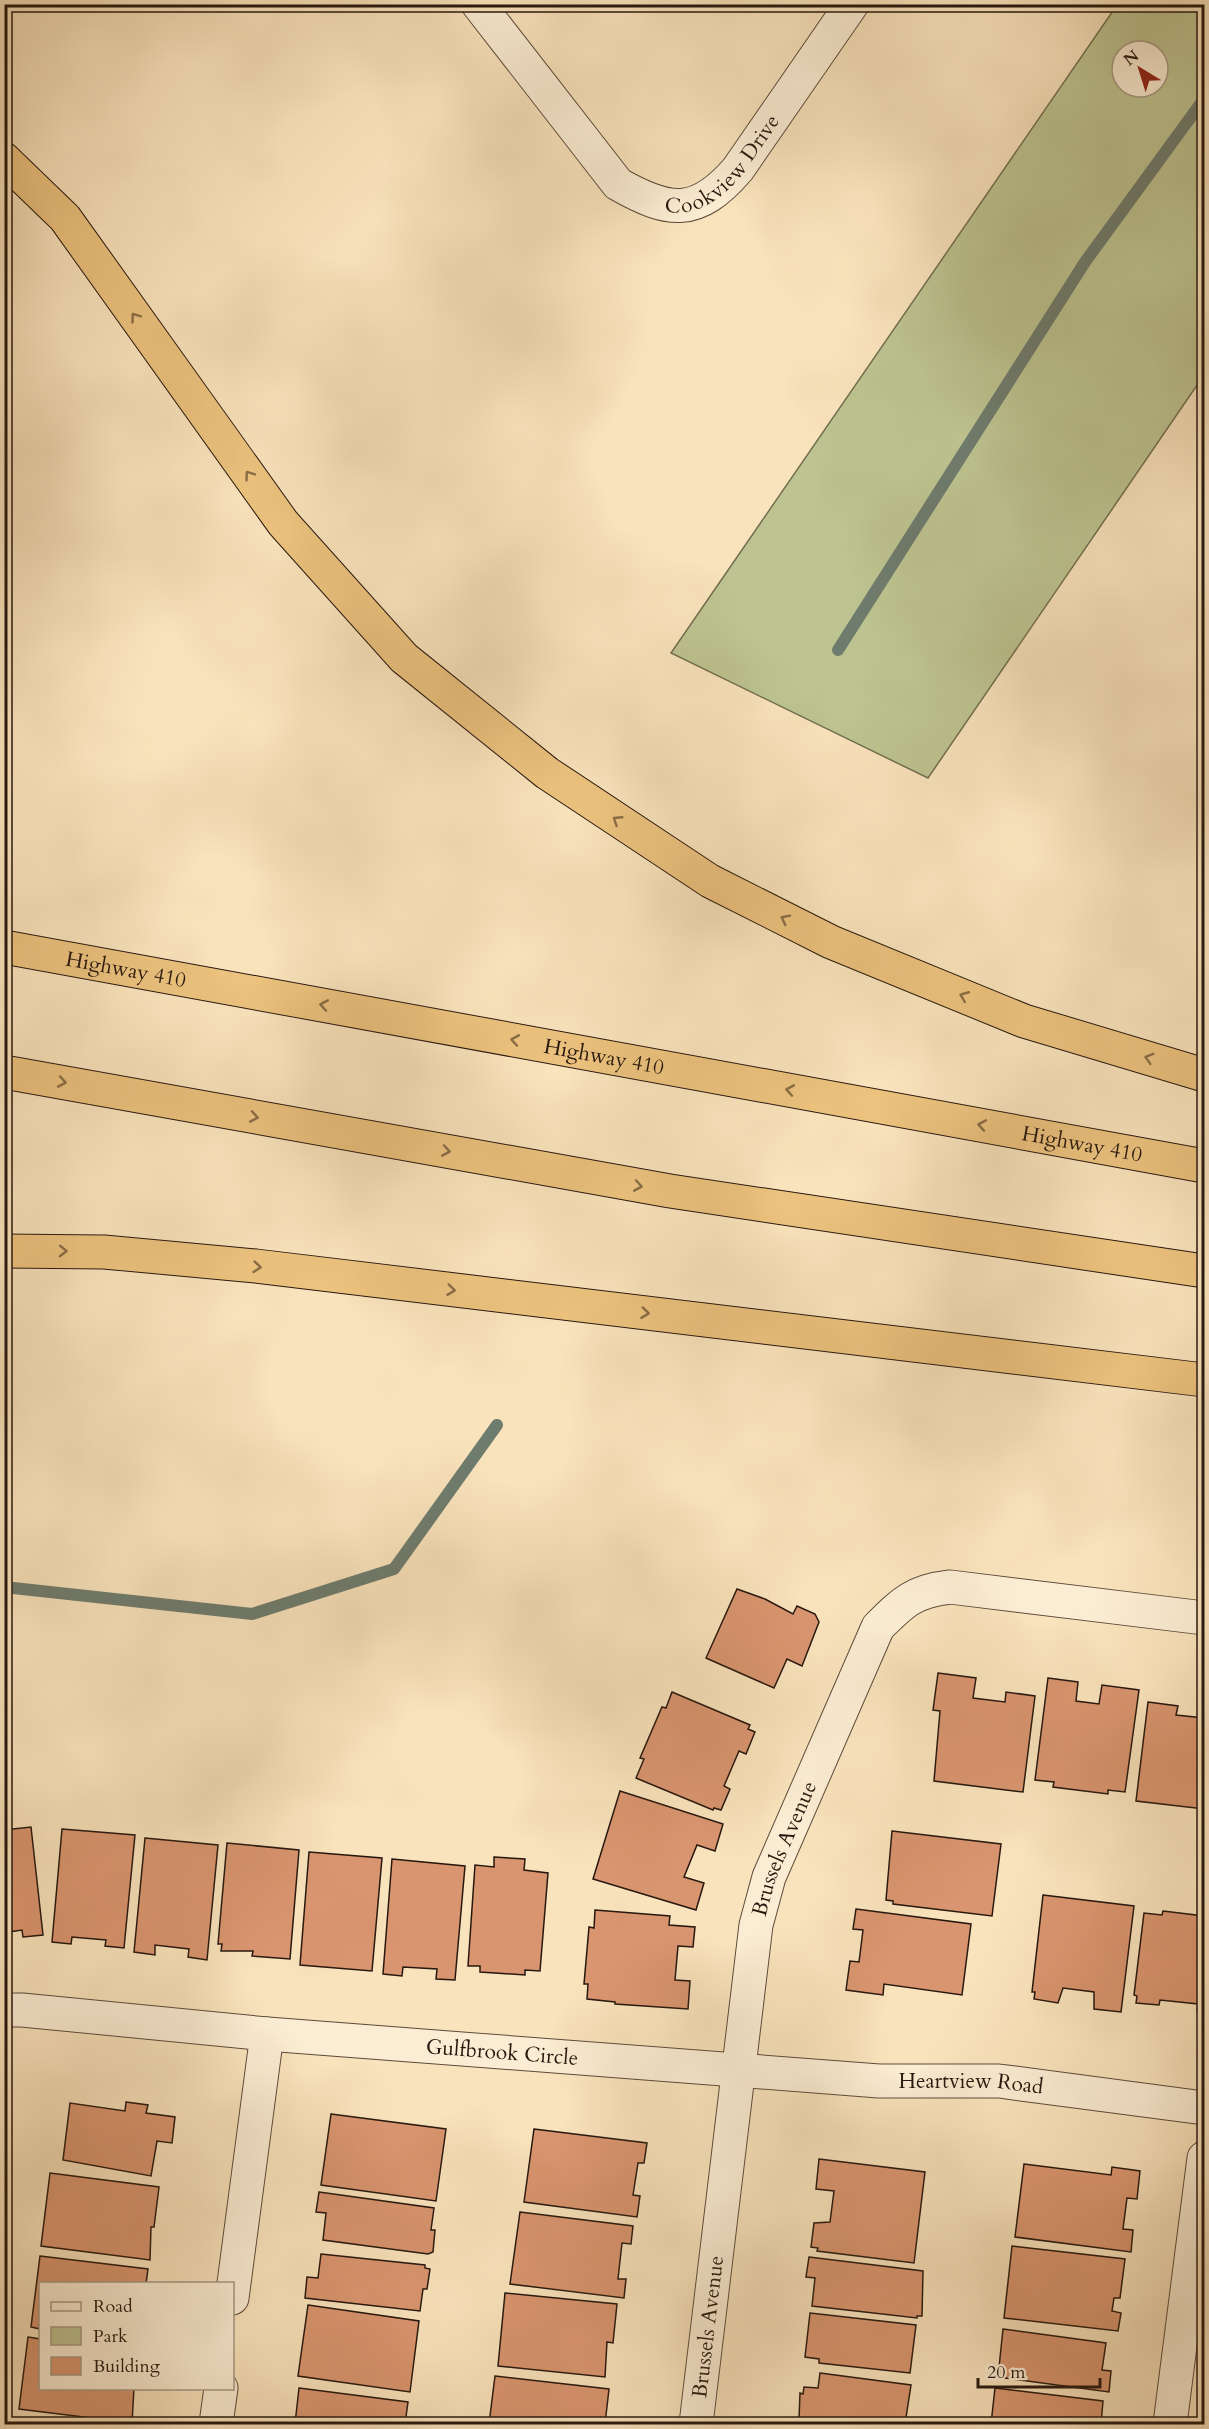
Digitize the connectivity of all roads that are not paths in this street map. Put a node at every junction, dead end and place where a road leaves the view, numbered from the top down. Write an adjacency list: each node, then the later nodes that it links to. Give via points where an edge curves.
1 (478, 4): 2 (street, Cookview Drive, via 618,184 646,200 687,206 709,196 738,170)
2 (852, 4)
3 (4, 159): 6 (highway, one-way to 3, via 1024,1021 831,942 710,881 547,773 404,658 283,523 65,218)
4 (4, 947): 7 (highway, Highway 410, one-way to 4)
5 (4, 1072): 9 (highway, one-way to 9, via 670,1191)
6 (1204, 1075)
7 (1204, 1166)
8 (4, 1251): 10 (highway, one-way to 10, via 104,1252 256,1266)
9 (1204, 1271)
10 (1204, 1380)
11 (1204, 1618): 14 (street, Brussels Avenue, via 950,1587 926,1590 904,1601 878,1627 769,1877 756,1925)
12 (4, 2010): 13 (street, Gulfbrook Circle)
13 (267, 2034): 14 (street, Gulfbrook Circle); 17 (street)
14 (737, 2070): 15 (street, Heartview Road, via 879,2081 999,2082); 20 (street, Brussels Avenue)
15 (1204, 2108)
16 (1204, 2157): 21 (street)
17 (234, 2283)
18 (221, 2390): 19 (street)
19 (216, 2424)
20 (696, 2424)
21 (1170, 2424)

